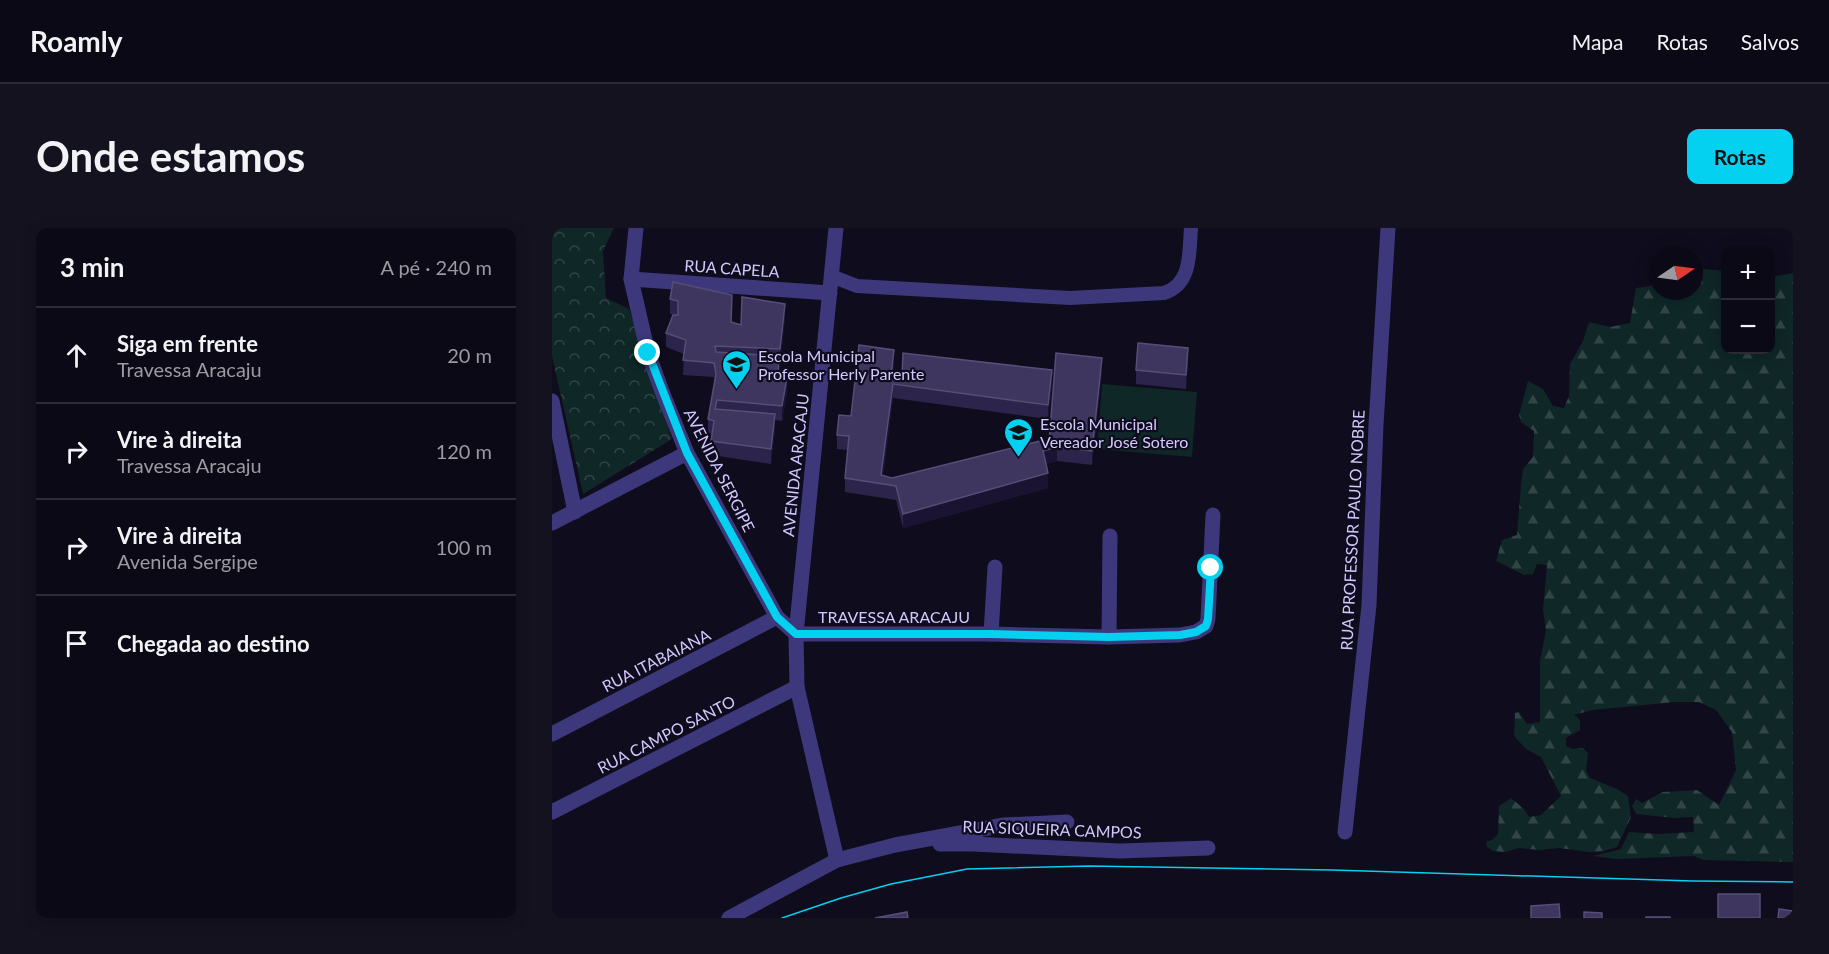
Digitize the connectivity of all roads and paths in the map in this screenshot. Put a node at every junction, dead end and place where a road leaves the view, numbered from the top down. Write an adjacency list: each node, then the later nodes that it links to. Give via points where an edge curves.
1 (636, 228): 6 (street, AVENIDA SERGIPE)
2 (836, 228): 5 (street, AVENIDA ARACAJU)
3 (1191, 228): 5 (lane, via 1181,283 1164,292 1070,298 857,286)
4 (1388, 228): 23 (street, RUA PROFESSOR PAULO NOBRE, via 1369,605)
5 (831, 276): 7 (street, AVENIDA ARACAJU)
6 (631, 279): 7 (street, RUA CAPELA); 9 (street, AVENIDA SERGIPE, via 648,353)
7 (830, 293): 16 (street, AVENIDA ARACAJU)
8 (552, 401): 10 (street)
9 (687, 453): 10 (street); 15 (street, AVENIDA SERGIPE)
10 (575, 512): 12 (street)
11 (1213, 516): 18 (street, TRAVESSA ARACAJU, via 1206,626 1180,635)
12 (552, 523)
13 (1110, 536): 18 (street)
14 (995, 567): 17 (street, TRAVESSA ARACAJU)
15 (777, 617): 16 (street); 20 (street, RUA ITABAIANA)
16 (796, 634): 17 (street, TRAVESSA ARACAJU); 19 (street, AVENIDA ARACAJU)
17 (991, 634): 18 (street, TRAVESSA ARACAJU)
18 (1109, 637)
19 (797, 687): 21 (street, RUA CAMPO SANTO); 26 (street, AVENIDA ARACAJU)
20 (552, 734)
21 (552, 812)
22 (1067, 822): 24 (street, RUA SIQUEIRA CAMPOS, via 1004,825)
23 (1345, 832)
24 (895, 845): 25 (street, RUA SIQUEIRA CAMPOS); 26 (street, RUA SIQUEIRA CAMPOS)
25 (1208, 848)
26 (837, 860): 27 (street, RUA SIQUEIRA CAMPOS)
27 (729, 918)

